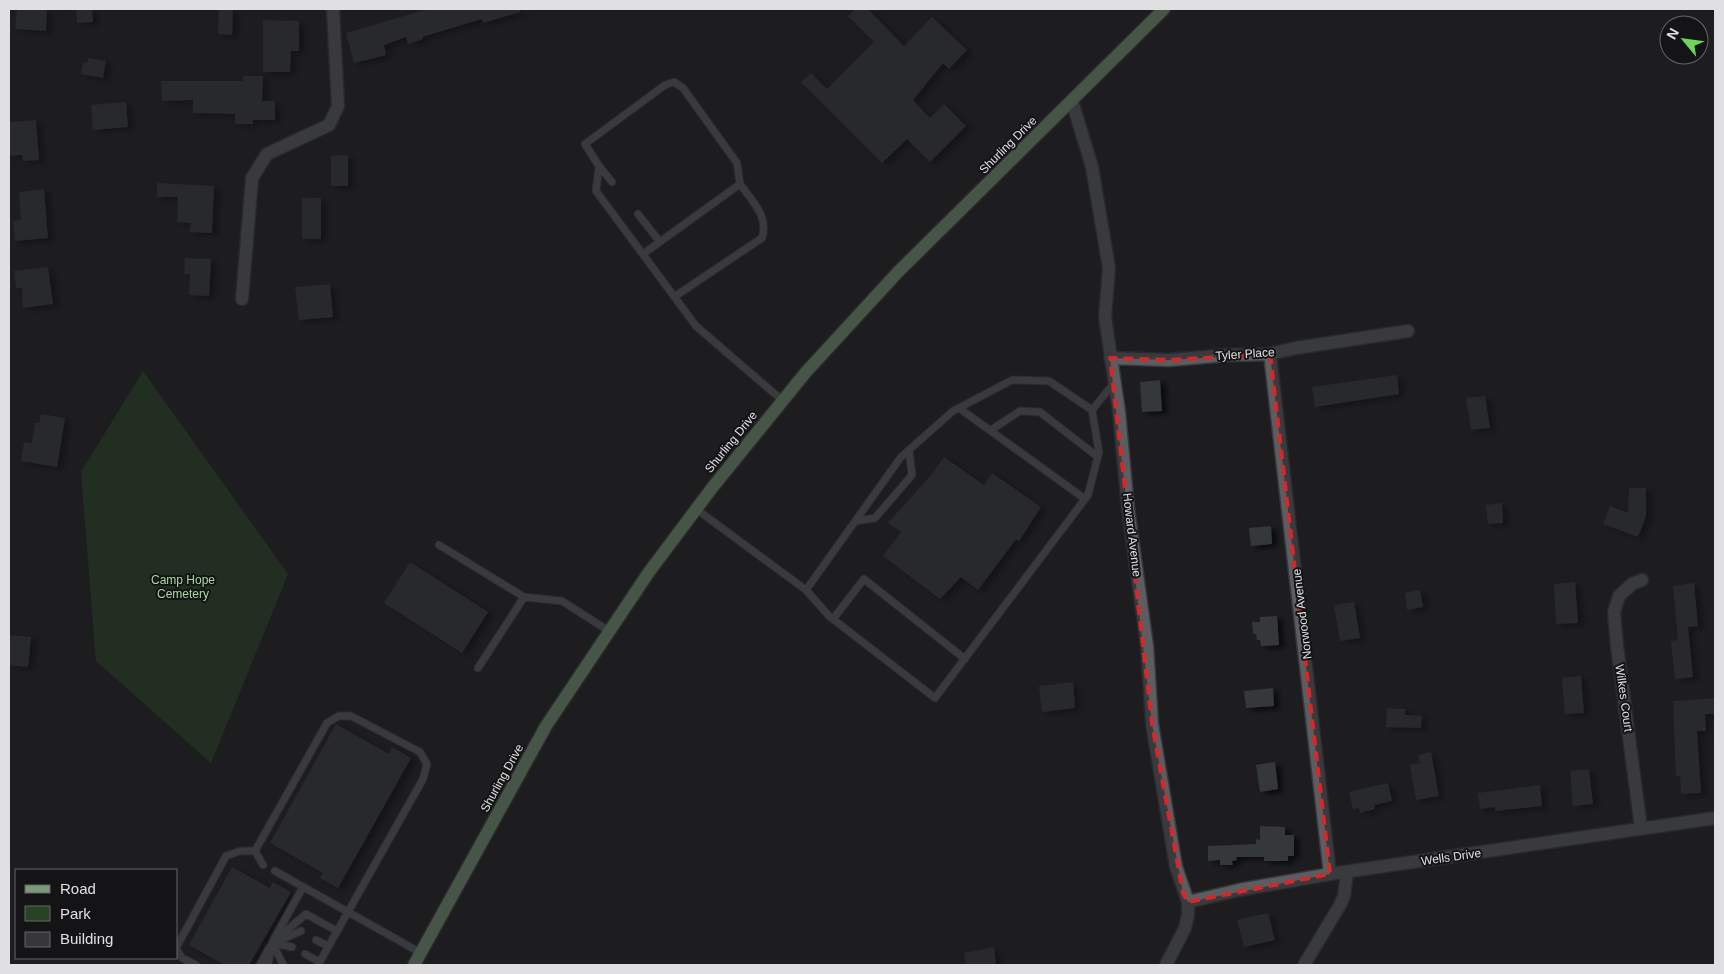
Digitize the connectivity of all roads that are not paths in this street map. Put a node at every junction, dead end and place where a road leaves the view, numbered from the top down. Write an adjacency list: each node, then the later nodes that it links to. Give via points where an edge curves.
1 (333, 9): 11 (street, via 338,106 329,126 267,154 252,178)
2 (1164, 9): 3 (main road, Shurling Drive)
3 (1072, 101): 14 (street, Howard Avenue, via 1092,167 1109,268 1104,317); 16 (main road, Shurling Drive, via 898,272)
4 (599, 166): 5 (lane); 6 (lane, via 585,144 665,85 674,82 684,88 737,164); 9 (lane, via 596,191)
5 (612, 182)
6 (740, 184): 8 (lane); 10 (lane, via 764,218 762,238)
7 (638, 214): 8 (lane)
8 (660, 242): 9 (lane)
9 (643, 254): 10 (lane)
10 (674, 298): 16 (lane, via 696,326)
11 (242, 299)
12 (1408, 331): 13 (street, Tyler Place)
13 (1270, 354): 14 (street, Tyler Place, via 1169,360); 39 (street, Norwood Avenue)
14 (1110, 358): 15 (street, Howard Avenue)
15 (1114, 383): 18 (lane); 41 (street, Howard Avenue, via 1146,646 1152,724 1176,867)
16 (783, 401): 23 (main road, Shurling Drive)
17 (959, 408): 18 (lane, via 1012,380 1049,381); 19 (lane); 20 (lane)
18 (1092, 410): 21 (lane)
19 (990, 430): 21 (lane, via 1020,411 1040,412); 22 (lane)
20 (909, 450): 24 (lane); 24 (lane, via 912,475 875,518)
21 (1098, 457): 22 (lane)
22 (1085, 499): 31 (lane)
23 (696, 509): 27 (lane); 30 (main road, Shurling Drive)
24 (856, 521): 27 (lane)
25 (438, 545): 28 (lane)
26 (1642, 580): 34 (street, Wilkes Court, via 1632,584 1620,596 1614,612)
27 (806, 590): 29 (lane)
28 (524, 597): 30 (lane, via 562,601); 32 (lane)
29 (833, 619): 31 (lane, via 936,698); 31 (lane, via 864,579)
30 (609, 631): 51 (main road, Shurling Drive, via 546,726)
31 (965, 659)
32 (478, 668)
33 (1715, 818): 34 (street, Wells Drive)
34 (1641, 828): 38 (street, Wells Drive)
35 (255, 851): 36 (lane); 42 (lane, via 327,723 333,719 351,716 420,752 427,764 423,779); 47 (lane, via 240,850 226,856)
36 (263, 865)
37 (275, 871): 40 (lane)
38 (1347, 872): 39 (street, Wells Drive); 60 (street, via 1342,900)
39 (1330, 874): 41 (street, Wells Drive)
40 (303, 887): 42 (lane); 46 (lane)
41 (1188, 902): 59 (street, Howard Avenue, via 1185,928)
42 (347, 912): 44 (lane); 51 (lane)
43 (301, 931): 46 (lane)
44 (336, 932): 46 (lane, via 306,914); 48 (lane)
45 (316, 940): 48 (lane)
46 (272, 943): 49 (lane); 54 (lane); 56 (lane); 57 (lane)
47 (178, 944)
48 (328, 946): 53 (lane)
49 (292, 947)
50 (178, 951): 55 (lane, via 182,958)
51 (421, 953): 58 (main road, Shurling Drive)
52 (306, 954): 53 (lane)
53 (318, 963)
54 (283, 964)
55 (196, 965)
56 (260, 965)
57 (268, 965)
58 (414, 965)
59 (1166, 965)
60 (1304, 965)

